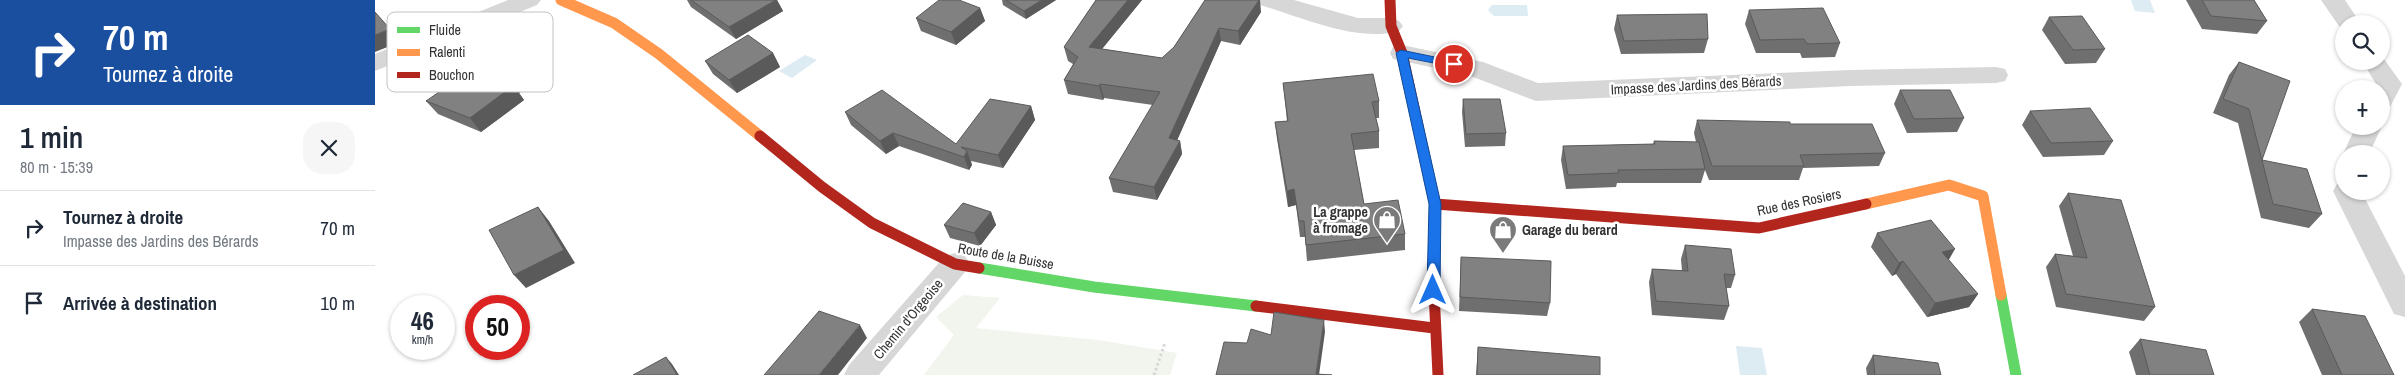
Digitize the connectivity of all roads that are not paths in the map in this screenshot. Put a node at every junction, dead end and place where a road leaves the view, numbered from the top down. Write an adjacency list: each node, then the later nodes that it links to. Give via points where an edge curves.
1 (529, 0): 6 (street)
2 (561, 0): 15 (street, Route de la Buisse, via 614,23 659,54 822,187 872,223)
3 (1268, 0): 8 (street, via 1357,26)
4 (1390, 0): 8 (street)
5 (2333, 0): 7 (street)
6 (500, 12)
7 (2343, 15)
8 (1391, 26): 9 (street)
9 (1401, 53): 12 (street, Impasse des Jardins des Bérards, via 1474,68 1536,92); 14 (street)
10 (387, 59): 11 (street)
11 (375, 64)
12 (1996, 75)
13 (2352, 200): 16 (street)
14 (1435, 204): 17 (street); 20 (street, Rue des Rosiers, via 1759,228 1949,185 1983,196)
15 (955, 264): 17 (street, Route de la Buisse, via 1103,288); 18 (street, Chemin d'Orgeoise)
16 (2405, 304)
17 (1435, 328): 19 (street)
18 (860, 375)
19 (1438, 375)
20 (2016, 375)

